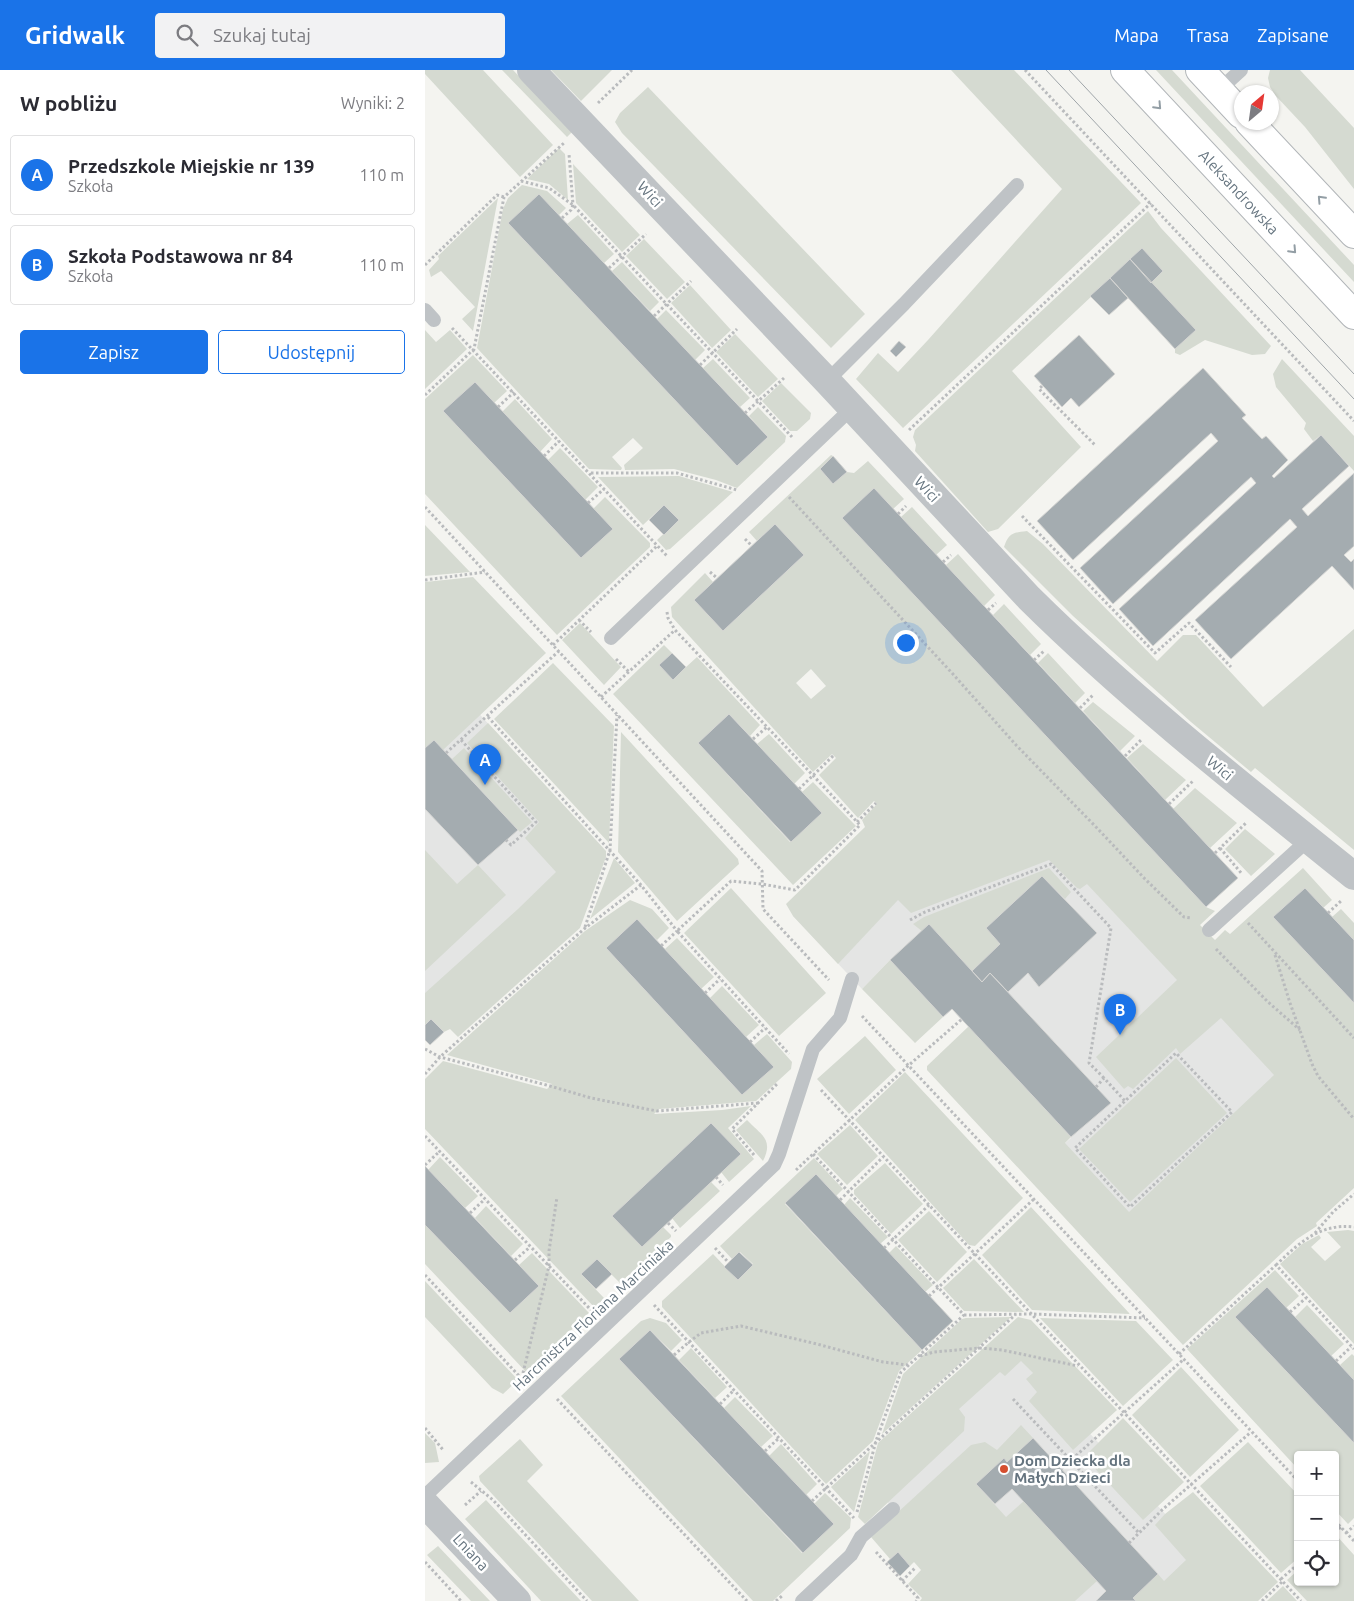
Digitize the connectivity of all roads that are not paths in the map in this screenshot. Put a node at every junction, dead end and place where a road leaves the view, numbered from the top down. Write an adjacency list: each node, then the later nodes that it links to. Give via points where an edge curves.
1 (531, 70): 11 (street, Wici)
2 (1125, 70): 10 (main road, Aleksandrowska, one-way to 10)
3 (1200, 70): 5 (main road)
4 (1241, 70): 5 (lane)
5 (1219, 90): 6 (main road)
6 (1234, 106)
7 (1256, 130): 9 (main road, one-way to 7)
8 (1017, 184): 11 (lane)
9 (1354, 234)
10 (1354, 314)
11 (827, 381): 12 (street, Wici)
12 (852, 408): 13 (lane); 14 (street, Wici, via 1059,628 1196,748)
13 (611, 638)
14 (1308, 840): 15 (street, Wici); 16 (lane)
15 (1354, 876)
16 (1209, 930)
17 (852, 979): 18 (lane, Harcmistrza Floriana Marciniaka, via 840,1018 813,1050 774,1165)
18 (425, 1496)
19 (425, 1504): 21 (street, Lniana)
20 (893, 1508): 22 (lane, via 861,1537 851,1555)
21 (517, 1601)
22 (802, 1601)

